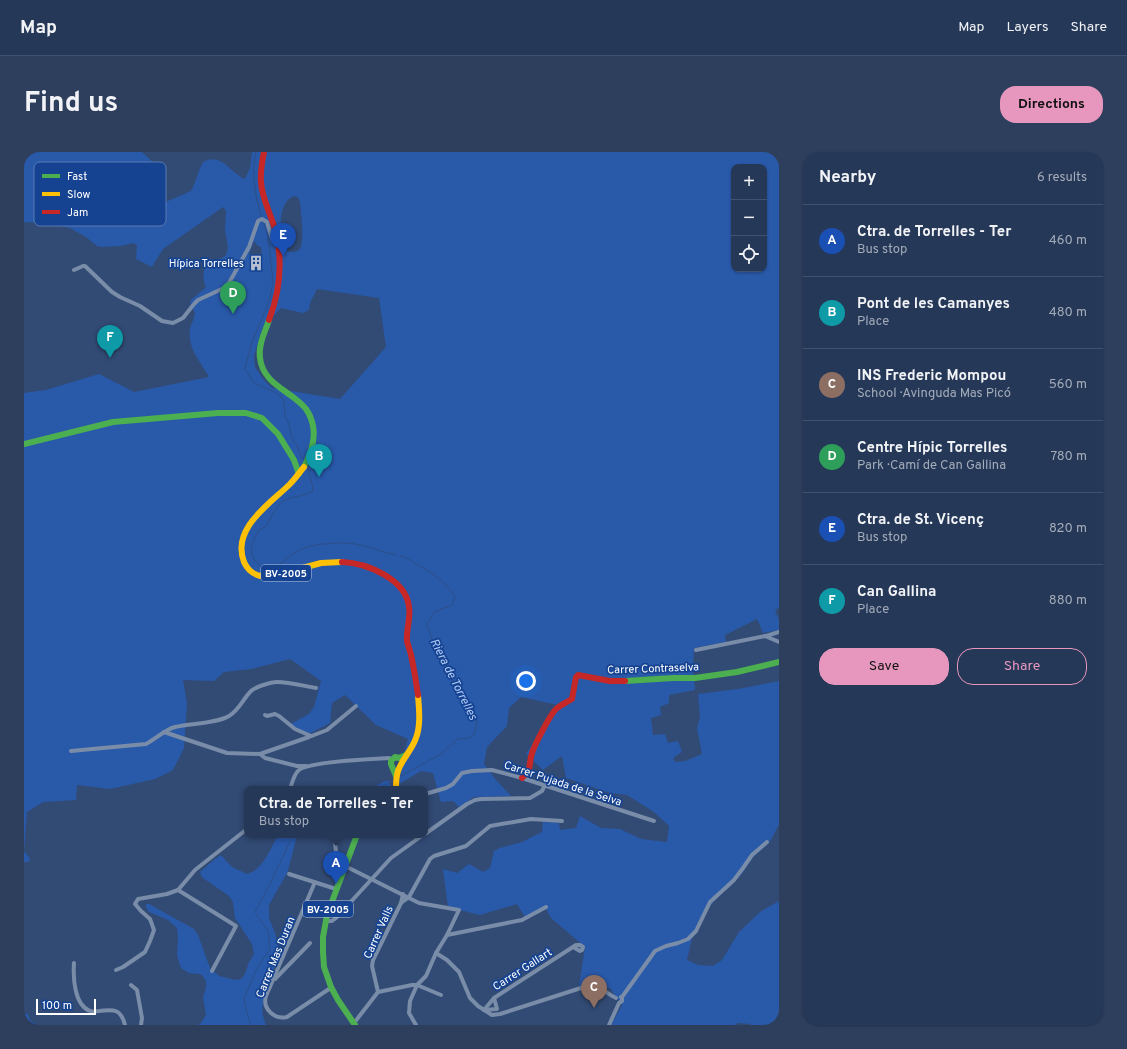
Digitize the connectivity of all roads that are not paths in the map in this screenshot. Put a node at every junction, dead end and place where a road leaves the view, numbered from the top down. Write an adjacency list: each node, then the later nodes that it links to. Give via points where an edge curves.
1 (264, 152): 2 (main road, BV-2005, via 260,168 261,192)
2 (278, 244): 3 (street, via 272,239 268,224 262,220 256,224 251,242 230,283 198,300 186,315 176,322 169,323 112,292 85,266); 5 (main road, BV-2005, via 279,289 262,342 260,360 266,374 299,402 311,418 314,436)
3 (74, 270)
4 (24, 444): 5 (main road, via 107,423 218,413 246,413 262,418 278,434 294,460)
5 (299, 474): 18 (main road, BV-2005, via 251,523 242,543 245,565 252,573 265,578 329,562 350,562 372,569 402,588 409,604 407,639 414,668 419,717 417,735 411,748)
6 (779, 632): 7 (street, Carrer Contraselva)
7 (766, 636): 8 (street); 9 (street, Carrer Contraselva)
8 (779, 642)
9 (696, 650)
10 (779, 662): 20 (main road, Carrer Contraselva, via 696,678 610,681 578,675 572,699 555,710 551,716 531,754 529,773)
11 (316, 688): 14 (street, via 276,682 251,691 237,710 228,717 174,727)
12 (356, 706): 15 (street, via 327,730)
13 (265, 715): 15 (street, via 275,714 295,729)
14 (164, 732): 16 (street, via 146,744); 17 (street, via 227,753)
15 (312, 736): 17 (street)
16 (71, 751)
17 (260, 754): 19 (street, via 266,758)
18 (397, 763): 19 (street, via 388,758); 23 (main road, BV-2005)
19 (306, 766): 22 (street, via 296,773)
20 (522, 778): 21 (street, Carrer Pujada de la Selva); 24 (street, Carrer Pujada de la Selva, via 492,770 472,771 462,773 446,788)
21 (545, 785): 26 (street, Carrer Pujada de la Selva); 28 (street, via 542,791 530,798 475,800)
22 (291, 786)
23 (396, 786)
24 (428, 793)
25 (562, 821): 41 (street, Carrer Valls, via 531,819 490,826 466,846 430,859)
26 (654, 821)
27 (244, 831): 39 (street, via 195,870)
28 (428, 831)
29 (334, 838): 35 (street, via 338,868)
30 (357, 838): 33 (main road, BV-2005)
31 (418, 838): 36 (street, via 391,858)
32 (767, 842): 58 (street, via 752,855 734,880 710,902 696,931 688,939 655,952)
33 (345, 866): 35 (main road, BV-2005); 36 (street)
34 (289, 874): 37 (street)
35 (342, 874): 38 (main road, BV-2005)
36 (372, 879): 40 (street); 44 (street, via 336,918)
37 (315, 882): 38 (street); 52 (street, Carrer Mas Duran)
38 (336, 889): 44 (main road, BV-2005)
39 (178, 890): 50 (street, via 138,899 135,904 150,919 154,930 145,952); 51 (street, via 236,926)
40 (403, 894): 41 (street); 42 (street, Carrer Valls)
41 (409, 898): 42 (street, Carrer Valls); 45 (street, via 419,903 459,910)
42 (401, 903): 56 (street, Carrer Valls, via 373,960)
43 (546, 907): 45 (street, via 522,920)
44 (325, 921): 55 (main road, BV-2005, via 324,965)
45 (447, 935): 48 (street)
46 (310, 943): 52 (street)
47 (574, 947): 59 (street, Carrer Gallart)
48 (436, 952): 54 (street, via 426,976); 62 (street, via 459,972 470,998)
49 (74, 963): 64 (street, via 73,978 84,1008 92,1012 117,1011 123,1017)
50 (116, 970)
51 (212, 971)
52 (274, 981): 55 (street, Carrer Mas Duran, via 265,1001 266,1006 278,1018 294,1013)
53 (131, 985): 65 (street, via 137,990)
54 (417, 985): 56 (street); 57 (street); 66 (street, via 410,1001 409,1013)
55 (332, 987): 63 (main road, BV-2005)
56 (378, 992): 63 (street)
57 (441, 995)
58 (622, 997): 60 (street); 61 (street, via 622,1001)
59 (494, 998): 62 (street, Carrer Gallart); 62 (street, via 498,1009)
60 (616, 998): 61 (street); 62 (street, via 593,986 500,1014 492,1015)
61 (618, 1003): 67 (street)
62 (484, 1010)
63 (354, 1024)
64 (125, 1025)
65 (141, 1025)
66 (416, 1025)
67 (609, 1025)

